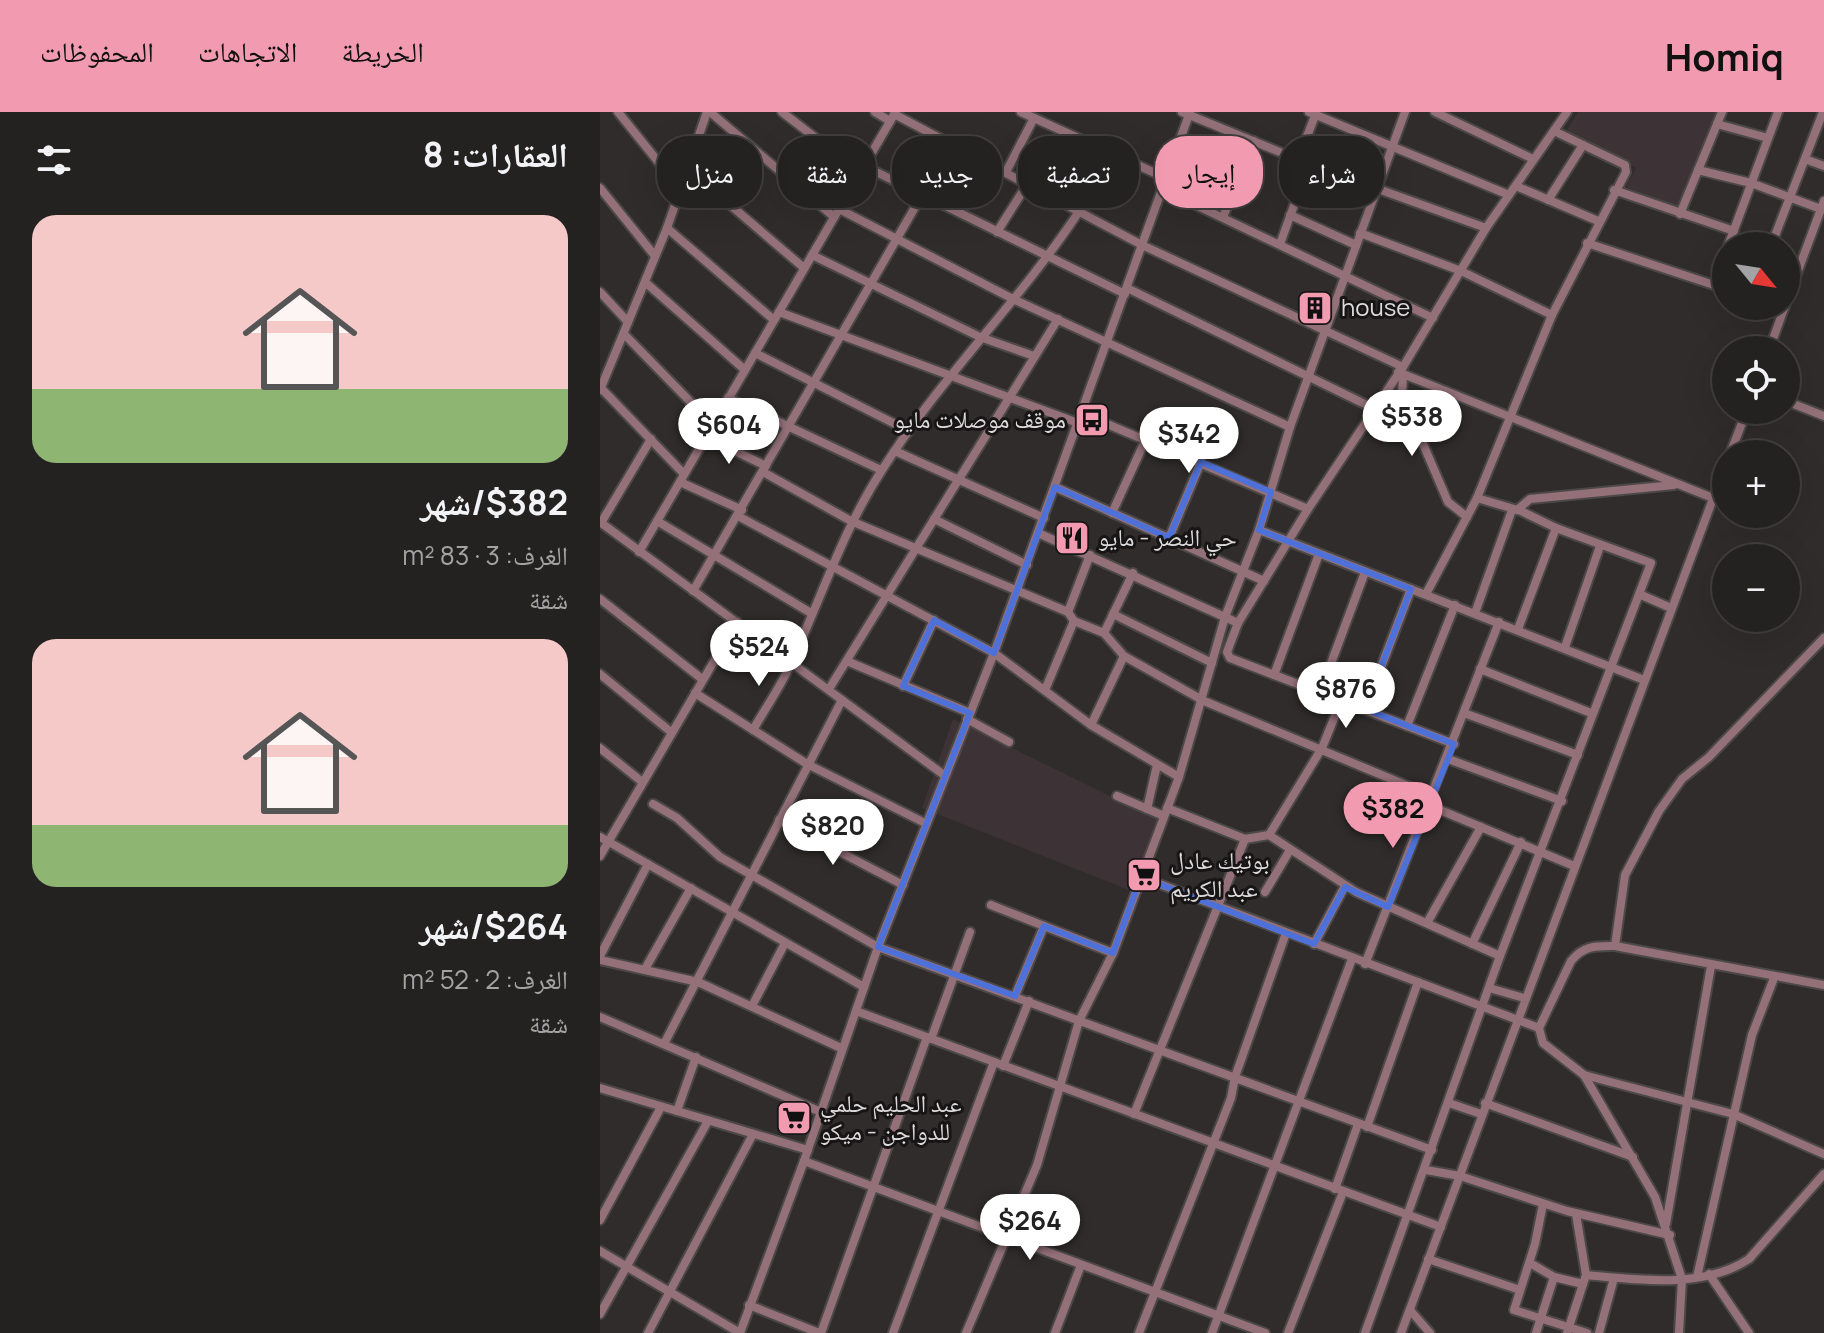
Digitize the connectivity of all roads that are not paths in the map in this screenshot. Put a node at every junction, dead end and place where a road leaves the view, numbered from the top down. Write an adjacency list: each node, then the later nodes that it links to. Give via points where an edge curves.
1 (618, 112): 32 (street)
2 (697, 112): 14 (street)
3 (782, 112): 21 (street)
4 (875, 112): 16 (street)
5 (1021, 112): 17 (street)
6 (1405, 112): 28 (street)
7 (1435, 112): 30 (street)
8 (1554, 112): 15 (street)
9 (1722, 112): 18 (street)
10 (1778, 112): 26 (street)
11 (1823, 112): 31 (street)
12 (1187, 113): 23 (street); 24 (street)
13 (1313, 113): 25 (street); 28 (street)
14 (707, 115): 20 (street); 62 (street)
15 (1565, 115): 19 (street)
16 (893, 116): 22 (street); 27 (street)
17 (1034, 118): 37 (street); 38 (street)
18 (1717, 124): 26 (street); 36 (street)
19 (1554, 131): 29 (street); 30 (street)
20 (700, 136)
21 (816, 136)
22 (933, 136)
23 (1180, 136)
24 (1242, 136)
25 (1306, 136)
26 (1768, 138): 40 (street)
27 (876, 145)
28 (1393, 145): 34 (street); 45 (street)
29 (1583, 145): 43 (street, via 1625,165); 48 (street)
30 (1533, 159): 41 (street)
31 (1805, 159): 33 (street); 46 (street)
32 (657, 160)
33 (1824, 166)
34 (1384, 169)
35 (1002, 170): 37 (street)
36 (1698, 170): 40 (street); 63 (street)
37 (1006, 172): 39 (street)
38 (1155, 173)
39 (1018, 178)
40 (1751, 183): 46 (street); 69 (street)
41 (1516, 186): 45 (street); 48 (street)
42 (600, 188): 79 (street)
43 (1614, 190): 63 (street); 66 (street)
44 (1384, 191): 68 (street)
45 (1509, 195): 68 (street)
46 (1790, 197): 49 (street); 71 (street)
47 (1018, 199): 70 (street)
48 (1548, 200): 66 (street)
49 (1822, 205): 81 (street)
50 (674, 208): 67 (street)
51 (734, 208): 82 (street)
52 (840, 208): 62 (street)
53 (917, 208): 73 (street)
54 (948, 208): 70 (street)
55 (1076, 208): 61 (street)
56 (1155, 208): 76 (street)
57 (1203, 208): 65 (street)
58 (1227, 208): 65 (street)
59 (1293, 208): 64 (street)
60 (1369, 208): 72 (street)
61 (1080, 210): 76 (street); 80 (street)
62 (837, 213): 73 (street); 78 (street)
63 (1680, 214): 69 (street)
64 (1290, 215): 75 (street); 77 (street)
65 (1223, 217): 75 (street)
66 (1598, 221): 74 (street)
67 (667, 228): 79 (street); 92 (street)
68 (1486, 228): 83 (street)
69 (1734, 231)
70 (997, 232): 80 (street)
71 (1776, 232)
72 (1360, 233): 77 (street); 83 (street)
73 (898, 241): 87 (street); 90 (street)
74 (1587, 243): 86 (street); 91 (street)
75 (1280, 244): 84 (street)
76 (1142, 245): 88 (street); 96 (street)
77 (1356, 245): 84 (street)
78 (812, 255): 82 (street); 87 (street)
79 (655, 256): 85 (street)
80 (1049, 258): 88 (street); 90 (street)
81 (1800, 262)
82 (804, 268): 92 (street)
83 (1461, 271): 91 (street); 93 (street)
84 (1345, 274): 93 (street); 96 (street)
85 (645, 282): 95 (street); 103 (street)
86 (1712, 284)
87 (872, 287): 98 (street); 99 (street)
88 (1126, 291): 100 (street); 106 (street)
89 (600, 292): 95 (street)
90 (1013, 299): 94 (street); 99 (street)
91 (1552, 315): 115 (street)
92 (777, 316): 98 (street); 101 (street)
93 (1433, 318): 104 (street)
94 (1058, 319): 100 (street); 102 (street)
95 (628, 322): 97 (street)
96 (1327, 331): 104 (street); 106 (street)
97 (624, 334): 108 (street); 117 (street)
98 (843, 337): 105 (street); 107 (street)
99 (980, 337): 102 (street); 105 (street)
100 (1107, 343): 113 (street); 119 (street)
101 (755, 353): 103 (street); 107 (street)
102 (1034, 356): 109 (street)
103 (745, 370): 110 (street)
104 (1401, 371): 112 (street); 115 (street); 140 (street, via 1402,395 1448,502)
105 (948, 375): 109 (street); 120 (street)
106 (1309, 376): 112 (street); 119 (street)
107 (815, 384): 118 (street); 120 (street)
108 (600, 389): 122 (street)
109 (1009, 397): 116 (street); 129 (street)
110 (728, 398): 117 (street); 118 (street)
111 (1800, 407): 114 (street)
112 (1375, 409): 136 (street)
113 (1081, 413): 116 (street); 123 (street)
114 (1824, 416)
115 (1512, 417): 130 (street); 133 (street)
116 (1078, 423): 131 (street)
117 (713, 425): 121 (street)
118 (789, 425): 126 (street); 127 (street)
119 (1290, 427): 132 (street)
120 (909, 431): 124 (street)
121 (706, 437): 126 (street); 128 (street)
122 (651, 439): 128 (street); 145 (street)
123 (1146, 439): 125 (street); 139 (street)
124 (895, 451): 127 (street); 129 (street)
125 (1201, 462): 132 (street); 149 (street)
126 (764, 469): 138 (street); 144 (street)
127 (881, 470): 144 (street)
128 (682, 478): 138 (street); 143 (street)
129 (958, 481): 141 (street); 142 (street)
130 (1678, 484): 134 (street); 137 (street, via 1530,499)
131 (1055, 487): 139 (street); 141 (street)
132 (1271, 492): 136 (street); 147 (street)
133 (1477, 498): 137 (street); 140 (street)
134 (1712, 498)
135 (1712, 501): 171 (street)
136 (1308, 509): 150 (street)
137 (1514, 510): 146 (street); 174 (street)
138 (740, 513): 156 (street); 157 (street)
139 (1112, 513): 149 (street)
140 (1467, 517): 166 (street)
141 (1044, 518): 148 (street)
142 (934, 519): 151 (street); 158 (street)
143 (657, 521): 153 (street); 156 (street)
144 (851, 521): 151 (street); 157 (street)
145 (601, 522): 153 (street)
146 (1556, 528): 152 (street); 182 (street)
147 (1259, 530): 150 (street); 159 (street)
148 (1038, 533): 155 (street); 158 (street)
149 (1169, 538): 159 (street)
150 (1288, 542): 154 (street); 162 (street)
151 (918, 546): 163 (street); 168 (street)
152 (1600, 546): 167 (street, via 1651,563); 185 (street)
153 (639, 552): 165 (street)
154 (1319, 554): 160 (street); 194 (street)
155 (1090, 555): 161 (street); 172 (street)
156 (717, 556): 165 (street); 173 (street)
157 (830, 565): 168 (street); 173 (street)
158 (1027, 565): 163 (street)
159 (1242, 572): 162 (street); 176 (street)
160 (1365, 572): 164 (street); 201 (street)
161 (1133, 573): 175 (street); 176 (street)
162 (1264, 581): 181 (street)
163 (1019, 588): 172 (street); 186 (street)
164 (1411, 589): 166 (street); 205 (street)
165 (693, 591): 179 (street)
166 (1426, 594): 170 (street)
167 (1639, 594): 171 (street); 191 (street)
168 (886, 596): 177 (street); 189 (street)
169 (600, 599): 195 (street)
170 (1455, 605): 174 (street); 210 (street)
171 (1671, 608): 196 (street)
172 (1068, 612): 178 (street)
173 (811, 613): 188 (street)
174 (1475, 613): 180 (street)
175 (1113, 614): 183 (street); 190 (street)
176 (1225, 617): 181 (street); 190 (street)
177 (934, 620): 186 (street); 197 (street)
178 (1074, 621): 183 (street); 199 (street)
179 (737, 622): 188 (street); 195 (street)
180 (1499, 622): 182 (street); 192 (street)
181 (1238, 623): 194 (street, via 1228,656)
182 (1518, 629): 185 (street)
183 (1104, 633): 187 (street)
184 (1824, 638): 259 (street, via 1682,779 1659,811 1625,875)
185 (1565, 647): 191 (street)
186 (994, 653): 199 (street); 208 (street)
187 (1124, 656): 203 (street); 209 (street)
188 (792, 662): 198 (street); 211 (street)
189 (849, 662): 197 (street); 198 (street)
190 (1212, 663): 203 (street)
191 (1610, 665): 196 (street); 207 (street)
192 (1480, 669): 206 (street); 207 (street)
193 (600, 674): 212 (street)
194 (1274, 675): 201 (street)
195 (702, 679): 200 (street)
196 (1644, 680): 241 (street)
197 (903, 686): 208 (street)
198 (829, 689): 202 (street)
199 (1045, 690): 209 (street)
200 (695, 693): 211 (street); 212 (street)
201 (1320, 693): 204 (street)
202 (842, 700): 219 (street); 221 (street)
203 (1204, 701): 216 (street); 222 (street)
204 (1341, 701): 205 (street); 216 (street)
205 (1365, 709): 210 (street)
206 (1464, 713): 214 (street); 217 (street)
207 (1591, 713): 217 (street)
208 (968, 716): 213 (street); 221 (street)
209 (1091, 725): 220 (street)
210 (1407, 726): 214 (street)
211 (753, 730): 219 (street)
212 (671, 732): 223 (street)
213 (1009, 742)
214 (1454, 744): 218 (street)
215 (600, 748): 223 (street)
216 (1322, 748): 225 (street); 233 (street)
217 (1578, 755): 226 (street)
218 (1448, 759): 225 (street); 226 (street)
219 (807, 764): 230 (street); 231 (street)
220 (1157, 765): 222 (street); 228 (street)
221 (944, 775): 231 (street)
222 (1179, 777): 229 (street)
223 (641, 781): 234 (street)
224 (1117, 796): 228 (street)
225 (1430, 800): 232 (street); 250 (street)
226 (1562, 801): 238 (street)
227 (653, 804): 242 (street, via 720,857)
228 (1147, 809): 229 (street)
229 (1166, 812): 235 (street); 243 (street)
230 (779, 820): 242 (street); 244 (street)
231 (925, 823): 244 (street)
232 (1481, 827): 236 (street); 252 (street)
233 (1269, 835): 235 (street); 237 (street)
234 (604, 839): 239 (street); 240 (street)
235 (1245, 839): 249 (street)
236 (1521, 842): 238 (street); 257 (street)
237 (1290, 850): 245 (street); 247 (street)
238 (1543, 852): 241 (street); 262 (street)
239 (600, 856)
240 (648, 864): 246 (street); 263 (street)
241 (1574, 866): 276 (street)
242 (753, 873): 251 (street); 260 (street)
243 (1141, 877): 249 (street); 261 (street)
244 (903, 885): 260 (street)
245 (1345, 886): 250 (street); 256 (street)
246 (691, 888): 251 (street); 267 (street)
247 (1265, 892)
248 (991, 905): 253 (street)
249 (1215, 906): 255 (street); 287 (street)
250 (1388, 907): 252 (street); 265 (street)
251 (732, 912): 258 (street); 270 (street)
252 (1427, 923): 257 (street)
253 (1044, 926): 261 (street); 275 (street)
254 (970, 932): 268 (street)
255 (1286, 933): 256 (street); 292 (street)
256 (1314, 944): 264 (street)
257 (1472, 944): 262 (street)
258 (784, 945): 273 (street); 278 (street)
259 (1615, 946): 266 (street); 284 (street, via 1590,946 1579,952)
260 (878, 947): 268 (street); 273 (street)
261 (1113, 953): 283 (street)
262 (1500, 956): 274 (street)
263 (600, 958): 267 (street)
264 (1352, 959): 265 (street); 296 (street)
265 (1365, 964): 271 (street)
266 (1711, 966): 269 (street); 299 (street)
267 (645, 969): 270 (street)
268 (957, 974): 275 (street); 285 (street)
269 (1774, 978): 272 (street); 305 (street, via 1752,1035)
270 (698, 982): 278 (street); 286 (street)
271 (1418, 982): 279 (street); 307 (street)
272 (1824, 985)
273 (864, 987): 280 (street)
274 (1489, 988): 276 (street); 279 (street)
275 (1015, 996): 277 (street)
276 (1524, 998): 282 (street)
277 (1029, 1001): 283 (street); 290 (street)
278 (752, 1006): 288 (street)
279 (1483, 1007): 282 (street); 297 (street)
280 (856, 1011): 285 (street); 288 (street)
281 (600, 1017): 286 (street)
282 (1517, 1019): 284 (street); 298 (street)
283 (1079, 1021): 287 (street); 293 (street)
284 (1539, 1028): 291 (street, via 1543,1043)
285 (929, 1038): 290 (street); 319 (street)
286 (665, 1042): 289 (street)
287 (1159, 1047): 292 (street); 303 (street)
288 (841, 1048): 302 (street)
289 (696, 1057): 301 (street); 302 (street)
290 (999, 1064): 293 (street); 322 (street)
291 (1584, 1075): 299 (street); 313 (street)
292 (1235, 1077): 296 (street); 309 (street)
293 (1059, 1087): 303 (street); 328 (street, via 1037,1165)
294 (603, 1088): 295 (street); 300 (street)
295 (600, 1098)
296 (1299, 1099): 307 (street); 315 (street)
297 (1449, 1103): 304 (street); 311 (street)
298 (1485, 1103): 304 (street); 313 (street)
299 (1688, 1103): 305 (street); 326 (street)
300 (661, 1107): 301 (street); 325 (street)
301 (677, 1111): 306 (street)
302 (821, 1112): 310 (street)
303 (1134, 1114): 309 (street)
304 (1481, 1114): 318 (street)
305 (1733, 1114): 312 (street); 337 (street)
306 (708, 1121): 308 (street); 334 (street)
307 (1362, 1126): 311 (street); 320 (street)
308 (753, 1134): 310 (street); 343 (street)
309 (1212, 1145): 315 (street); 342 (street)
310 (808, 1150): 314 (street)
311 (1432, 1150): 316 (street)
312 (1824, 1154)
313 (1633, 1157): 326 (street)
314 (804, 1161): 319 (street); 344 (street)
315 (1273, 1166): 320 (street); 347 (street)
316 (1426, 1170): 318 (street); 324 (street)
317 (1824, 1174): 335 (street, via 1749,1259)
318 (1460, 1176): 321 (street); 327 (street)
319 (872, 1185): 322 (street); 352 (street)
320 (1339, 1191): 324 (street); 359 (street)
321 (1543, 1204): 323 (street); 332 (street)
322 (938, 1209): 328 (street); 353 (street)
323 (1576, 1214): 329 (street); 339 (street)
324 (1407, 1217): 327 (street); 360 (street)
325 (600, 1220)
326 (1666, 1225): 329 (street)
327 (1441, 1227): 331 (street)
328 (1007, 1235): 333 (street); 354 (street)
329 (1670, 1235): 340 (street)
330 (600, 1251): 334 (street)
331 (1428, 1259): 341 (street); 345 (street)
332 (1530, 1263): 336 (street); 341 (street)
333 (1081, 1265): 342 (street); 355 (street)
334 (627, 1267): 343 (street); 346 (street)
335 (1709, 1274): 337 (street); 367 (street)
336 (1554, 1277): 339 (street); 348 (street)
337 (1697, 1277): 340 (street)
338 (1614, 1278): 339 (street); 340 (street); 365 (street)
339 (1585, 1279): 349 (street)
340 (1682, 1279): 366 (street)
341 (1520, 1290): 348 (street, via 1515,1311)
342 (1154, 1291): 347 (street); 356 (street)
343 (668, 1293): 350 (street); 351 (street)
344 (749, 1305): 351 (street); 352 (street)
345 (1410, 1310): 361 (street); 362 (street)
346 (600, 1314)
347 (1219, 1316): 357 (street); 358 (street)
348 (1540, 1319): 349 (street); 363 (street)
349 (1568, 1330): 364 (street)
350 (650, 1332)
351 (740, 1333)
352 (820, 1333)
353 (893, 1333)
354 (966, 1333)
355 (1055, 1333)
356 (1139, 1333)
357 (1212, 1333)
358 (1265, 1333)
359 (1288, 1333)
360 (1365, 1333)
361 (1401, 1333)
362 (1430, 1333)
363 (1536, 1333)
364 (1587, 1333)
365 (1599, 1333)
366 (1679, 1333)
367 (1749, 1333)

